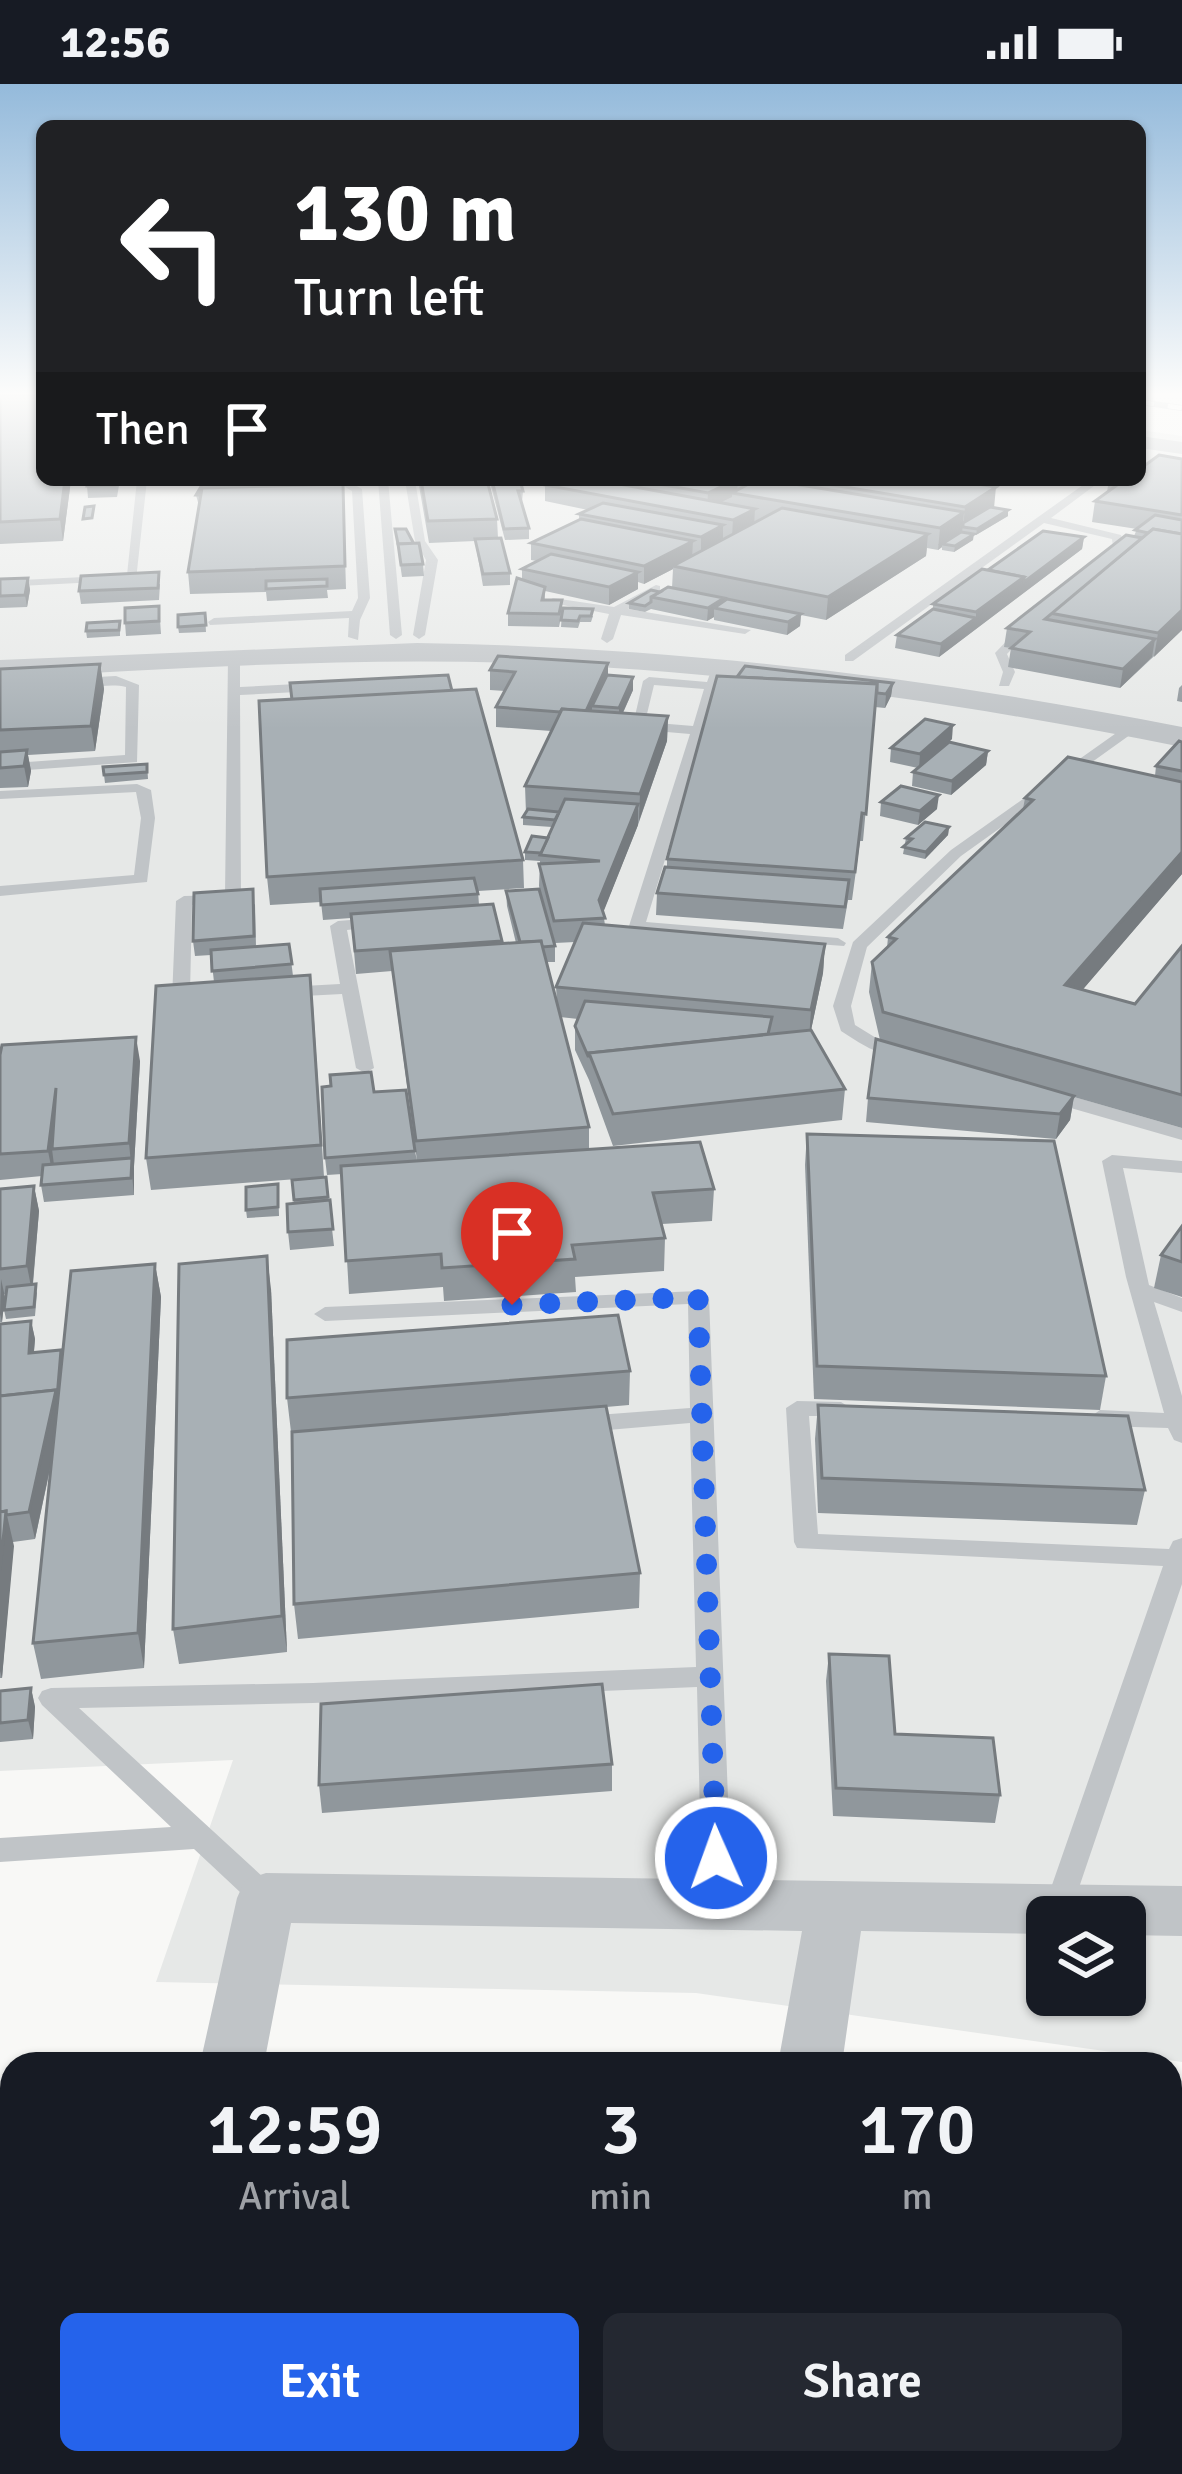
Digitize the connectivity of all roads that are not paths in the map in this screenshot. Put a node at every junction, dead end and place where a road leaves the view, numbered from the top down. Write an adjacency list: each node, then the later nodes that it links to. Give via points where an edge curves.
1 (139, 507): 8 (lane, via 132,578)
2 (358, 507): 14 (lane, via 364,598)
3 (387, 507): 16 (lane)
4 (414, 507): 16 (lane, via 432,560)
5 (1061, 507): 6 (lane)
6 (1042, 520): 7 (lane, via 1122,541); 19 (lane)
7 (1089, 575)
8 (0, 584)
9 (656, 588): 13 (lane)
10 (553, 602): 13 (lane)
11 (1039, 617): 22 (lane, via 1005,645)
12 (214, 622): 14 (lane)
13 (611, 625): 15 (lane); 16 (street); 19 (street)
14 (355, 626): 16 (street); 17 (street)
15 (746, 630)
16 (407, 635)
17 (0, 653)
18 (234, 658): 20 (street); 21 (street, via 437,652); 25 (lane)
19 (849, 658): 22 (street)
20 (0, 669)
21 (715, 676): 27 (street, via 832,675); 28 (lane); 28 (lane, via 649,681 637,726)
22 (1004, 682): 26 (street)
23 (0, 685): 30 (lane, via 116,680 133,686 136,704 132,760)
24 (324, 686): 25 (lane)
25 (236, 691): 39 (lane, via 233,898 184,901 181,999)
26 (1182, 716)
27 (1134, 727): 29 (street); 31 (lane)
28 (698, 730): 36 (lane, via 637,926)
29 (1182, 737)
30 (0, 768)
31 (1068, 773): 32 (lane); 40 (lane, via 956,854 859,945 842,1006 847,1027)
32 (1090, 778)
33 (0, 796): 34 (lane, via 137,788 148,818 141,879)
34 (0, 891)
35 (403, 921): 37 (lane, via 338,926)
36 (838, 943)
37 (351, 988): 38 (lane); 41 (lane)
38 (266, 994)
39 (224, 997)
40 (919, 1058)
41 (365, 1068)
42 (1029, 1090): 43 (lane)
43 (1182, 1134)
44 (1182, 1167): 45 (lane, via 1112,1161)
45 (1139, 1289): 46 (lane); 52 (lane)
46 (1182, 1305)
47 (326, 1314): 49 (lane, via 698,1297)
48 (868, 1410): 53 (lane, via 797,1408 806,1542)
49 (703, 1415): 51 (lane); 54 (lane)
50 (1082, 1418): 52 (lane)
51 (567, 1425)
52 (1180, 1428)
53 (1180, 1553): 59 (lane)
54 (710, 1676): 55 (lane); 61 (lane)
55 (51, 1698): 56 (lane); 57 (lane)
56 (17, 1701)
57 (201, 1837): 58 (lane); 60 (lane)
58 (0, 1850)
59 (1062, 1896)
60 (266, 1898): 61 (street); 66 (street)
61 (717, 1904): 62 (street)
62 (838, 1905): 63 (street); 67 (street)
63 (1026, 1908)
64 (1146, 1910): 65 (street)
65 (1182, 1911)
66 (234, 2052)
67 (811, 2052)

